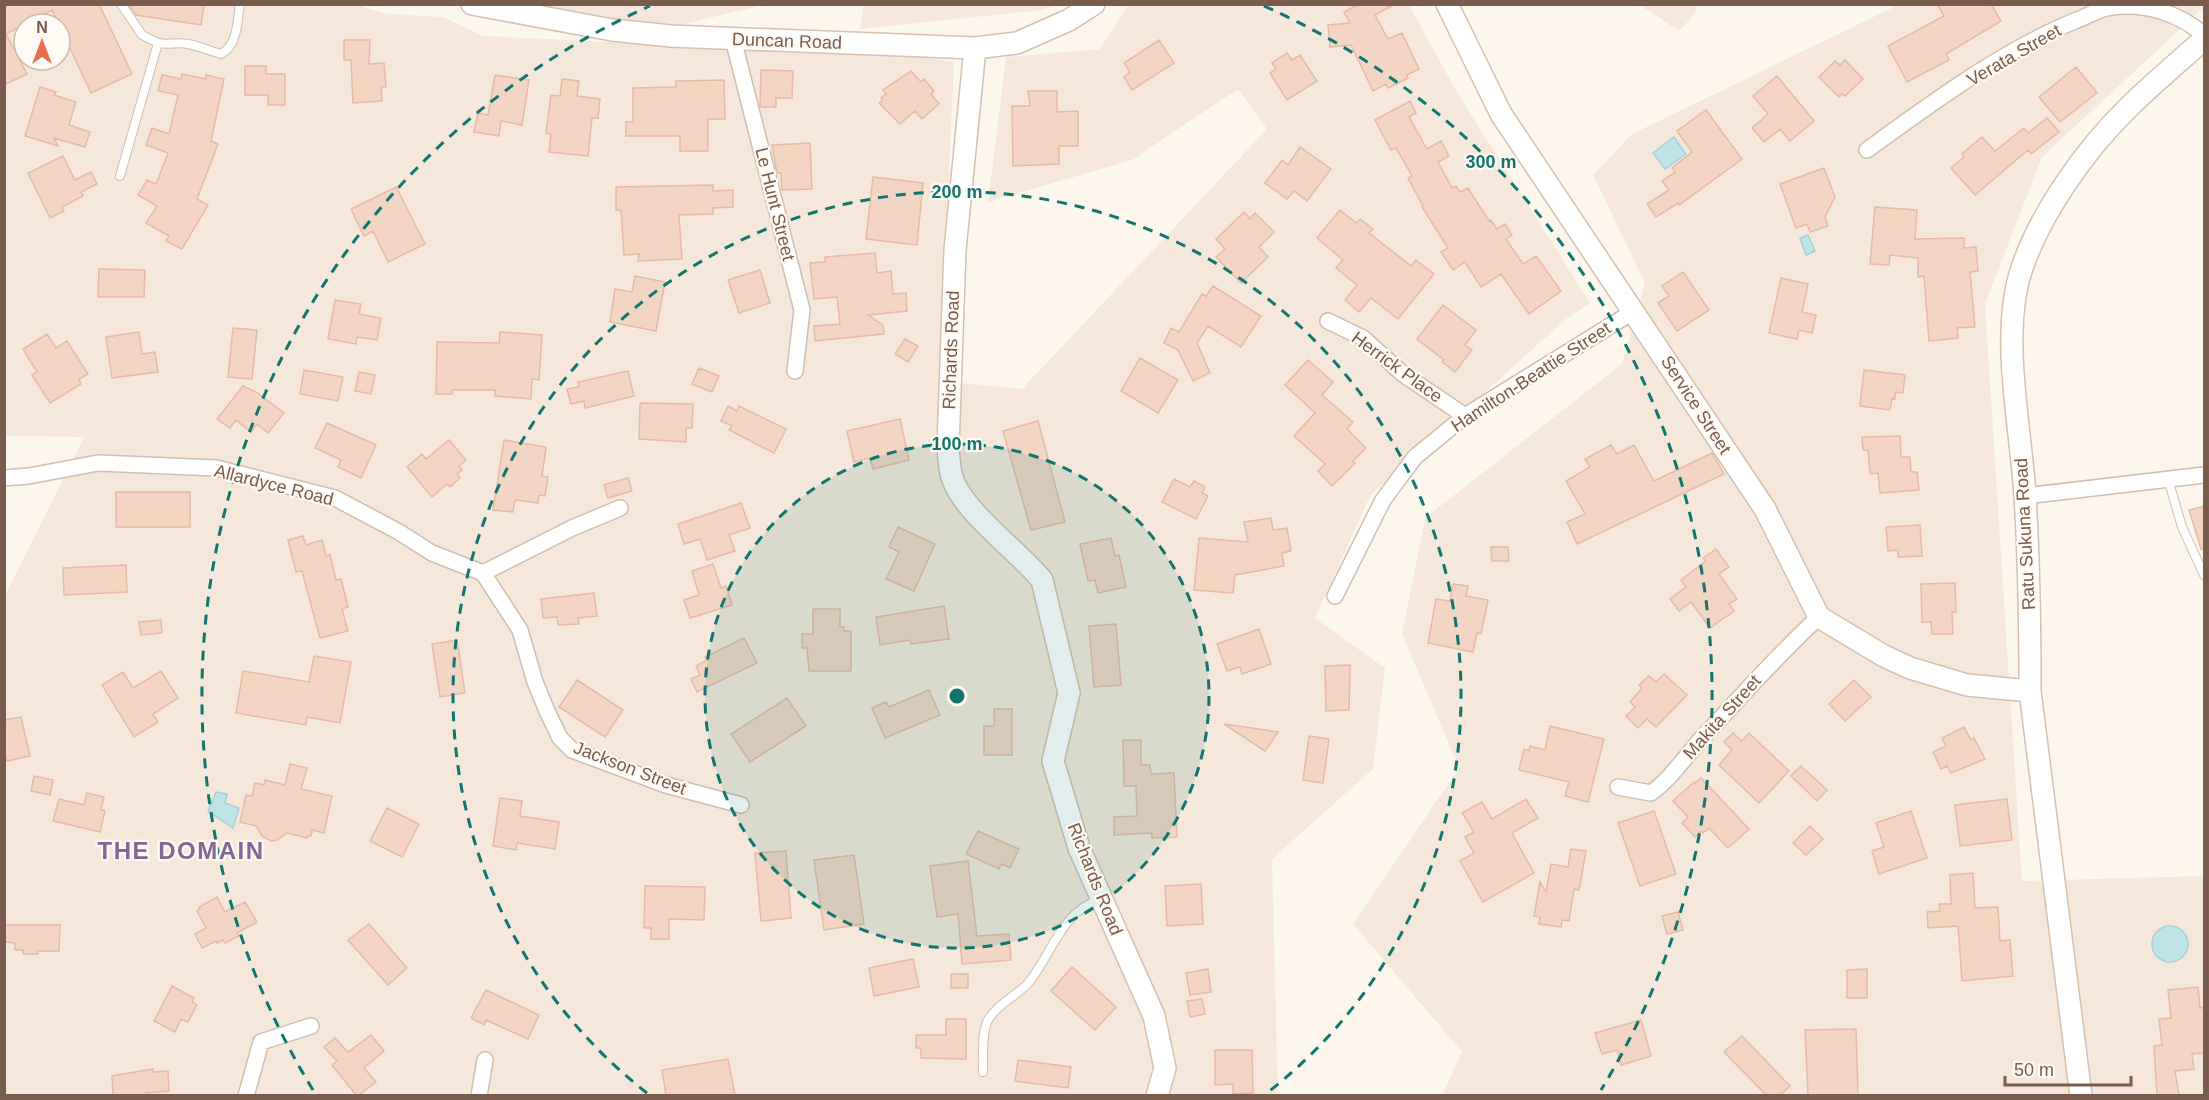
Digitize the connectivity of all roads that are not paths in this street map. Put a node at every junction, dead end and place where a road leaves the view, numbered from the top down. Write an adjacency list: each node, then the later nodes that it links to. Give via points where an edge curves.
1 (121, 4): 8 (lane, via 142,35)
2 (240, 4): 8 (lane, via 235,37 229,50 221,54 189,44)
3 (472, 4): 7 (main road, Duncan Road, via 612,30)
4 (1094, 4): 9 (main road, Duncan Road, via 1017,43)
5 (1447, 4): 12 (main road, Service Street, via 1501,114)
6 (2205, 37): 10 (street, Verata Street, via 2190,23 2151,7 2110,7 2031,42 1926,107); 19 (main road, Ratu Sukuna Road, via 2091,148 2033,240 2012,309 2012,358)
7 (733, 39): 9 (main road, Duncan Road); 14 (street, Le Hunt Street, via 802,310)
8 (159, 43): 11 (lane)
9 (975, 48): 28 (main road, Richards Road, via 955,250 948,448 953,480 971,509 1042,580 1069,693 1053,761 1078,848)
10 (1867, 150)
11 (120, 176)
12 (1634, 311): 15 (street, Hamilton-Beattie Street); 24 (main road, Service Street, via 1765,509)
13 (1328, 321): 15 (street, Herrick Place, via 1363,338 1402,374)
14 (795, 371)
15 (1465, 416): 23 (street, Hamilton-Beattie Street, via 1414,457 1383,500)
16 (2205, 475): 18 (street)
17 (4, 478): 21 (street, Allardyce Road, via 98,463 216,468 335,498 432,553)
18 (2168, 479): 19 (street); 22 (lane, via 2182,527)
19 (2025, 496): 25 (main road, Ratu Sukuna Road)
20 (620, 508): 21 (street)
21 (483, 573): 27 (street, Jackson Street, via 519,630 547,711 560,738 572,750 666,785)
22 (2205, 574)
23 (1335, 596)
24 (1819, 617): 25 (main road, via 1910,668 1967,685); 26 (street, Makita Street, via 1782,651 1664,784 1651,793)
25 (2030, 691): 35 (main road, Ratu Sukuna Road)
26 (1618, 787)
27 (741, 805)
28 (1101, 898): 31 (lane, via 1074,914 1030,981 989,1018 984,1032); 34 (main road, Richards Road, via 1154,1016 1165,1068)
29 (311, 1026): 32 (street, via 261,1042)
30 (485, 1060): 33 (street)
31 (983, 1072)
32 (246, 1095)
33 (479, 1095)
34 (1158, 1095)
35 (2080, 1095)

